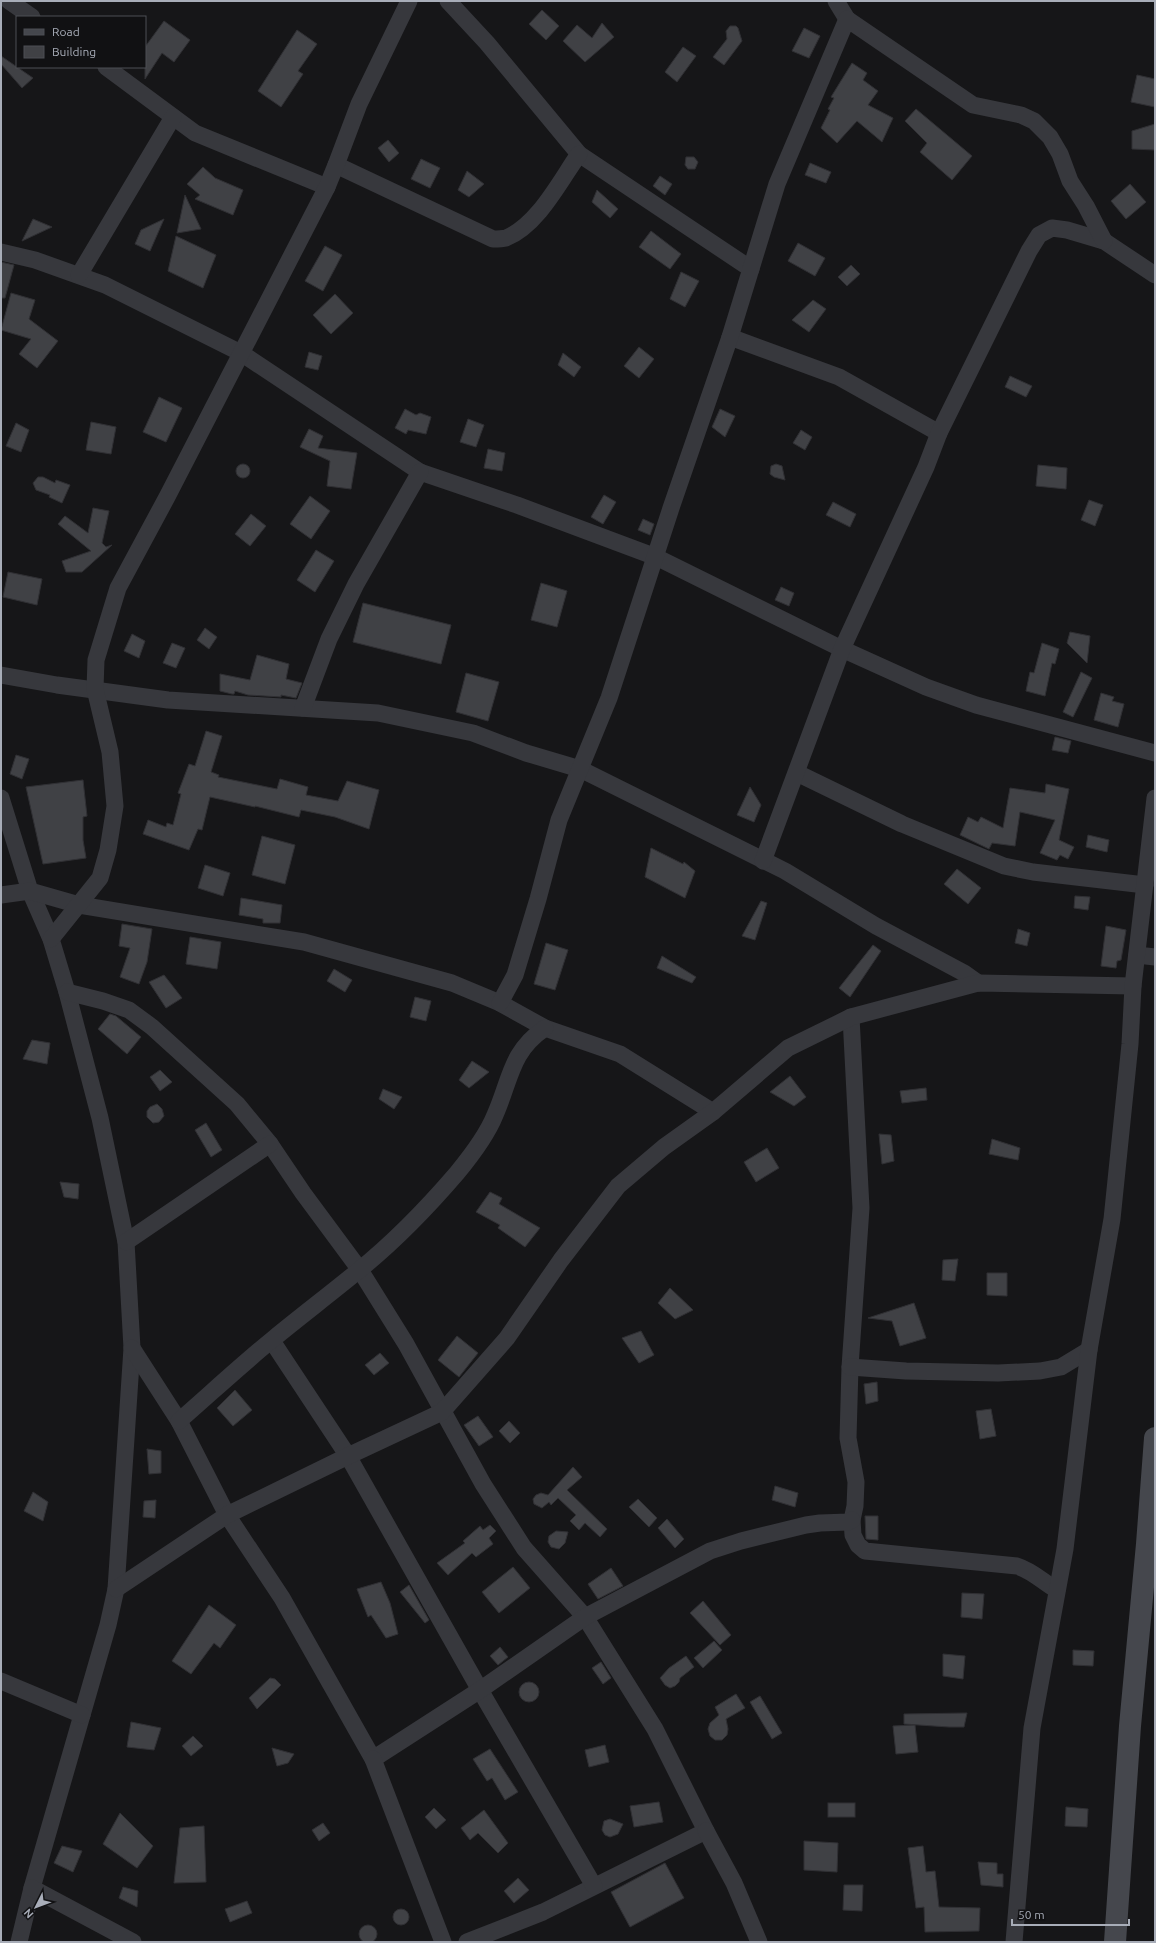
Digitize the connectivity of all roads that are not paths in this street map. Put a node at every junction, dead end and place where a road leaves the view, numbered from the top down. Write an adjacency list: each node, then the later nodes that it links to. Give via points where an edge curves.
1 (9, 1): 5 (street)
2 (409, 1): 10 (street, via 359,104)
3 (448, 1): 9 (street, via 487,43)
4 (836, 1): 6 (street)
5 (31, 16)
6 (847, 19): 12 (street, via 973,105 1021,115 1034,121 1050,136 1070,181); 14 (street, via 777,184)
7 (107, 68): 8 (street)
8 (173, 117): 11 (street, via 195,133); 15 (street)
9 (579, 154): 10 (street, via 536,215 518,231 505,238 494,238); 14 (street)
10 (336, 165): 11 (street)
11 (326, 187): 18 (street)
12 (1104, 242): 16 (street); 19 (street, via 1078,232 1052,228 1040,235 1025,258)
13 (1, 252): 15 (street)
14 (751, 269): 17 (street)
15 (79, 275): 18 (street, via 105,285)
16 (1155, 275)
17 (730, 337): 19 (street, via 840,377); 21 (street)
18 (241, 353): 20 (street); 24 (street, via 118,588 96,660)
19 (939, 433): 22 (street, via 926,467)
20 (420, 472): 21 (street); 25 (street, via 356,584 329,639)
21 (656, 557): 22 (street); 27 (street, via 609,698)
22 (842, 649): 26 (street, via 926,687 976,705); 28 (street)
23 (1, 675): 24 (street)
24 (95, 689): 25 (street, via 168,700); 35 (street, via 110,752 115,806 108,850 100,878)
25 (303, 708): 27 (street, via 378,713 472,733)
26 (1155, 753)
27 (580, 769): 31 (street); 42 (street, via 559,820 515,975)
28 (797, 773): 31 (street); 32 (street, via 902,824 1004,866 1033,872)
29 (1, 798): 33 (street)
30 (1155, 798): 32 (street)
31 (763, 861): 39 (street, via 785,871 876,926 964,972)
32 (1145, 885): 37 (street)
33 (30, 890): 34 (street); 35 (street); 36 (street)
34 (1, 895)
35 (79, 905): 36 (street); 42 (street, via 304,942 452,983)
36 (51, 939): 41 (street)
37 (1137, 955): 38 (street); 40 (street)
38 (1155, 957)
39 (978, 983): 40 (street); 43 (street)
40 (1133, 986): 51 (street, via 1130,1044 1112,1219)
41 (67, 992): 46 (street, via 129,1010 152,1027 237,1104); 47 (street, via 100,1118)
42 (500, 1003): 44 (street)
43 (851, 1017): 45 (street, via 788,1048); 52 (street, via 861,1208)
44 (545, 1028): 45 (street, via 620,1054); 48 (street, via 523,1047 495,1116 458,1171 427,1206)
45 (713, 1112): 53 (street, via 664,1147 618,1186 561,1260 507,1338)
46 (270, 1144): 47 (street); 48 (street)
47 (126, 1242): 50 (street)
48 (360, 1270): 49 (street); 53 (street, via 406,1344)
49 (272, 1340): 54 (street); 56 (street)
50 (132, 1348): 54 (street); 60 (street)
51 (1089, 1350): 52 (street, via 1060,1367 1040,1371 998,1373); 61 (street, via 1065,1549)
52 (850, 1367): 58 (street, via 848,1438 856,1482)
53 (442, 1412): 56 (street); 62 (street, via 483,1484 524,1548)
54 (179, 1421): 57 (street)
55 (1155, 1438): 59 (street)
56 (348, 1456): 57 (street); 64 (street)
57 (227, 1515): 60 (street); 66 (street, via 282,1598)
58 (852, 1520): 61 (street, via 853,1536 865,1551 1010,1564 1037,1574); 62 (street, via 806,1525 710,1551)
59 (1151, 1544): 76 (street, via 1130,1726)
60 (116, 1590): 65 (street)
61 (1057, 1590): 75 (street, via 1032,1728)
62 (585, 1617): 64 (street); 67 (street, via 655,1729)
63 (1, 1681): 65 (street)
64 (480, 1690): 66 (street); 68 (street)
65 (82, 1715): 69 (street)
66 (373, 1759): 72 (street)
67 (706, 1831): 68 (street); 74 (street, via 734,1883)
68 (594, 1886): 73 (street, via 543,1912)
69 (32, 1888): 70 (street); 71 (street)
70 (19, 1942)
71 (133, 1942)
72 (443, 1942)
73 (467, 1942)
74 (759, 1942)
75 (1014, 1942)
76 (1115, 1942)

